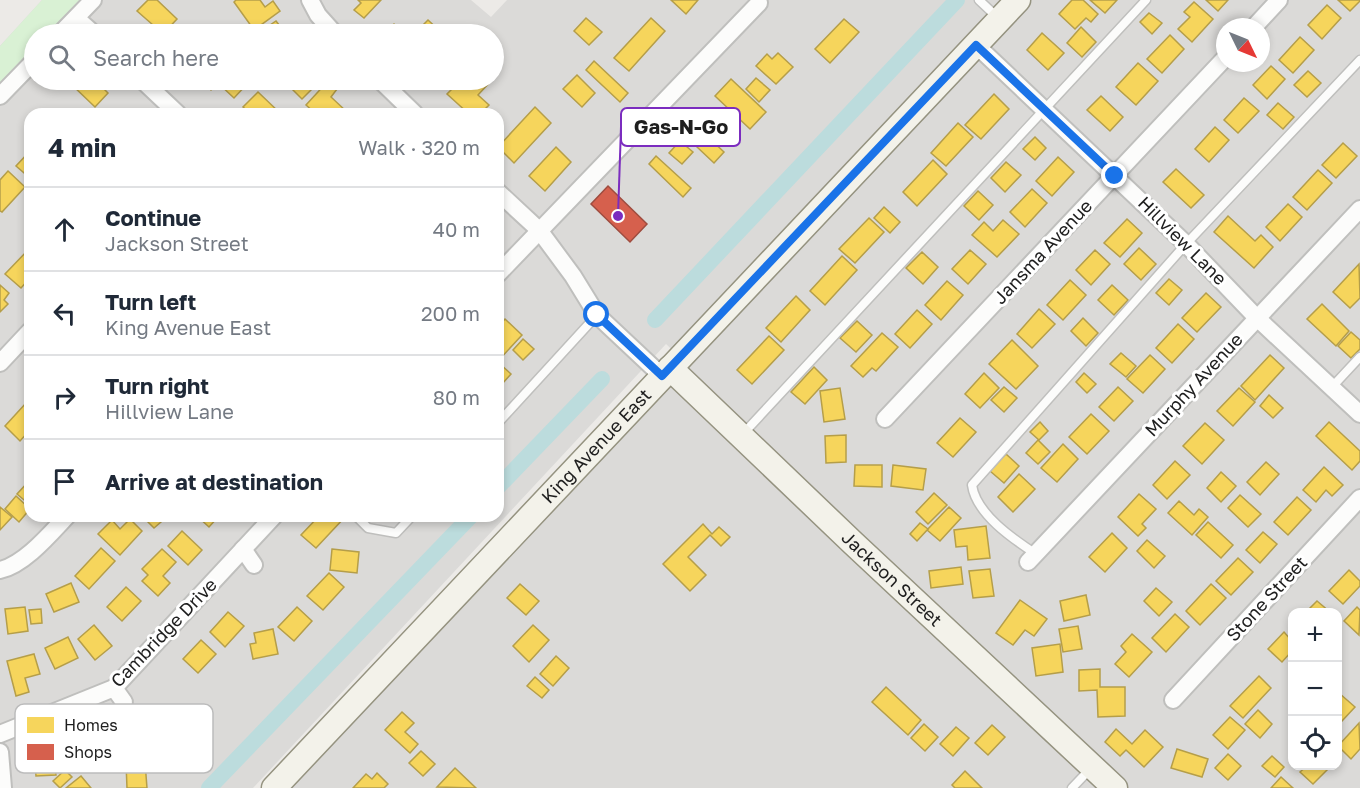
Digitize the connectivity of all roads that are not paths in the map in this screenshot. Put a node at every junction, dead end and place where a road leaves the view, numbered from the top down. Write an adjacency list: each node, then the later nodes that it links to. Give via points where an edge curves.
1 (93, 0): 8 (street)
2 (310, 0): 13 (street)
3 (979, 0): 10 (lane)
4 (1018, 0): 10 (main road, King Avenue East)
5 (1146, 0): 23 (lane)
6 (1279, 0): 9 (street)
7 (759, 3): 27 (street)
8 (76, 18): 11 (street); 12 (street)
9 (1262, 18)
10 (1000, 20): 14 (main road, King Avenue East)
11 (70, 24)
12 (83, 24)
13 (326, 24)
14 (976, 45): 23 (street, Hillview Lane); 35 (main road, King Avenue East)
15 (1360, 60): 28 (lane)
16 (1216, 68): 24 (street, Jansma Avenue)
17 (24, 71): 20 (street)
18 (153, 90): 21 (street)
19 (390, 90): 22 (street)
20 (0, 96)
21 (172, 108)
22 (409, 108)
23 (1045, 109): 24 (street, Hillview Lane); 40 (lane)
24 (1115, 176): 28 (street, Hillview Lane); 39 (street, Jansma Avenue)
25 (504, 198): 27 (street, Jackson Street)
26 (1360, 209): 31 (street, Murphy Avenue)
27 (539, 230): 29 (street); 30 (street, Jackson Street)
28 (1186, 244): 31 (street, Hillview Lane); 47 (lane, via 972,486 974,498)
29 (504, 268)
30 (597, 315): 35 (street, Jackson Street); 38 (lane)
31 (1257, 318): 36 (street, Hillview Lane); 47 (street, Murphy Avenue)
32 (24, 337): 34 (street)
33 (1360, 357): 36 (lane)
34 (0, 363)
35 (666, 372): 40 (main road, Jackson Street); 59 (main road, King Avenue East)
36 (1332, 387): 37 (street, Hillview Lane)
37 (1360, 414)
38 (504, 416)
39 (885, 419)
40 (742, 436): 57 (main road, Jackson Street)
41 (1360, 498): 51 (street, Stone Street)
42 (61, 522): 49 (street, via 37,547 9,568)
43 (268, 522): 46 (street, Cambridge Drive)
44 (362, 522): 45 (lane, via 368,528 396,533)
45 (406, 522)
46 (243, 549): 48 (street); 50 (street, Cambridge Drive)
47 (1032, 558)
48 (254, 565)
49 (0, 570)
50 (114, 688): 52 (street); 53 (street, Cambridge Drive)
51 (1173, 700)
52 (124, 702)
53 (74, 704)
54 (15, 728): 55 (street, Cambridge Drive)
55 (0, 734)
56 (0, 752): 58 (street)
57 (1092, 767): 60 (lane); 61 (main road, Jackson Street)
58 (3, 788)
59 (274, 788)
60 (1072, 788)
61 (1115, 788)

